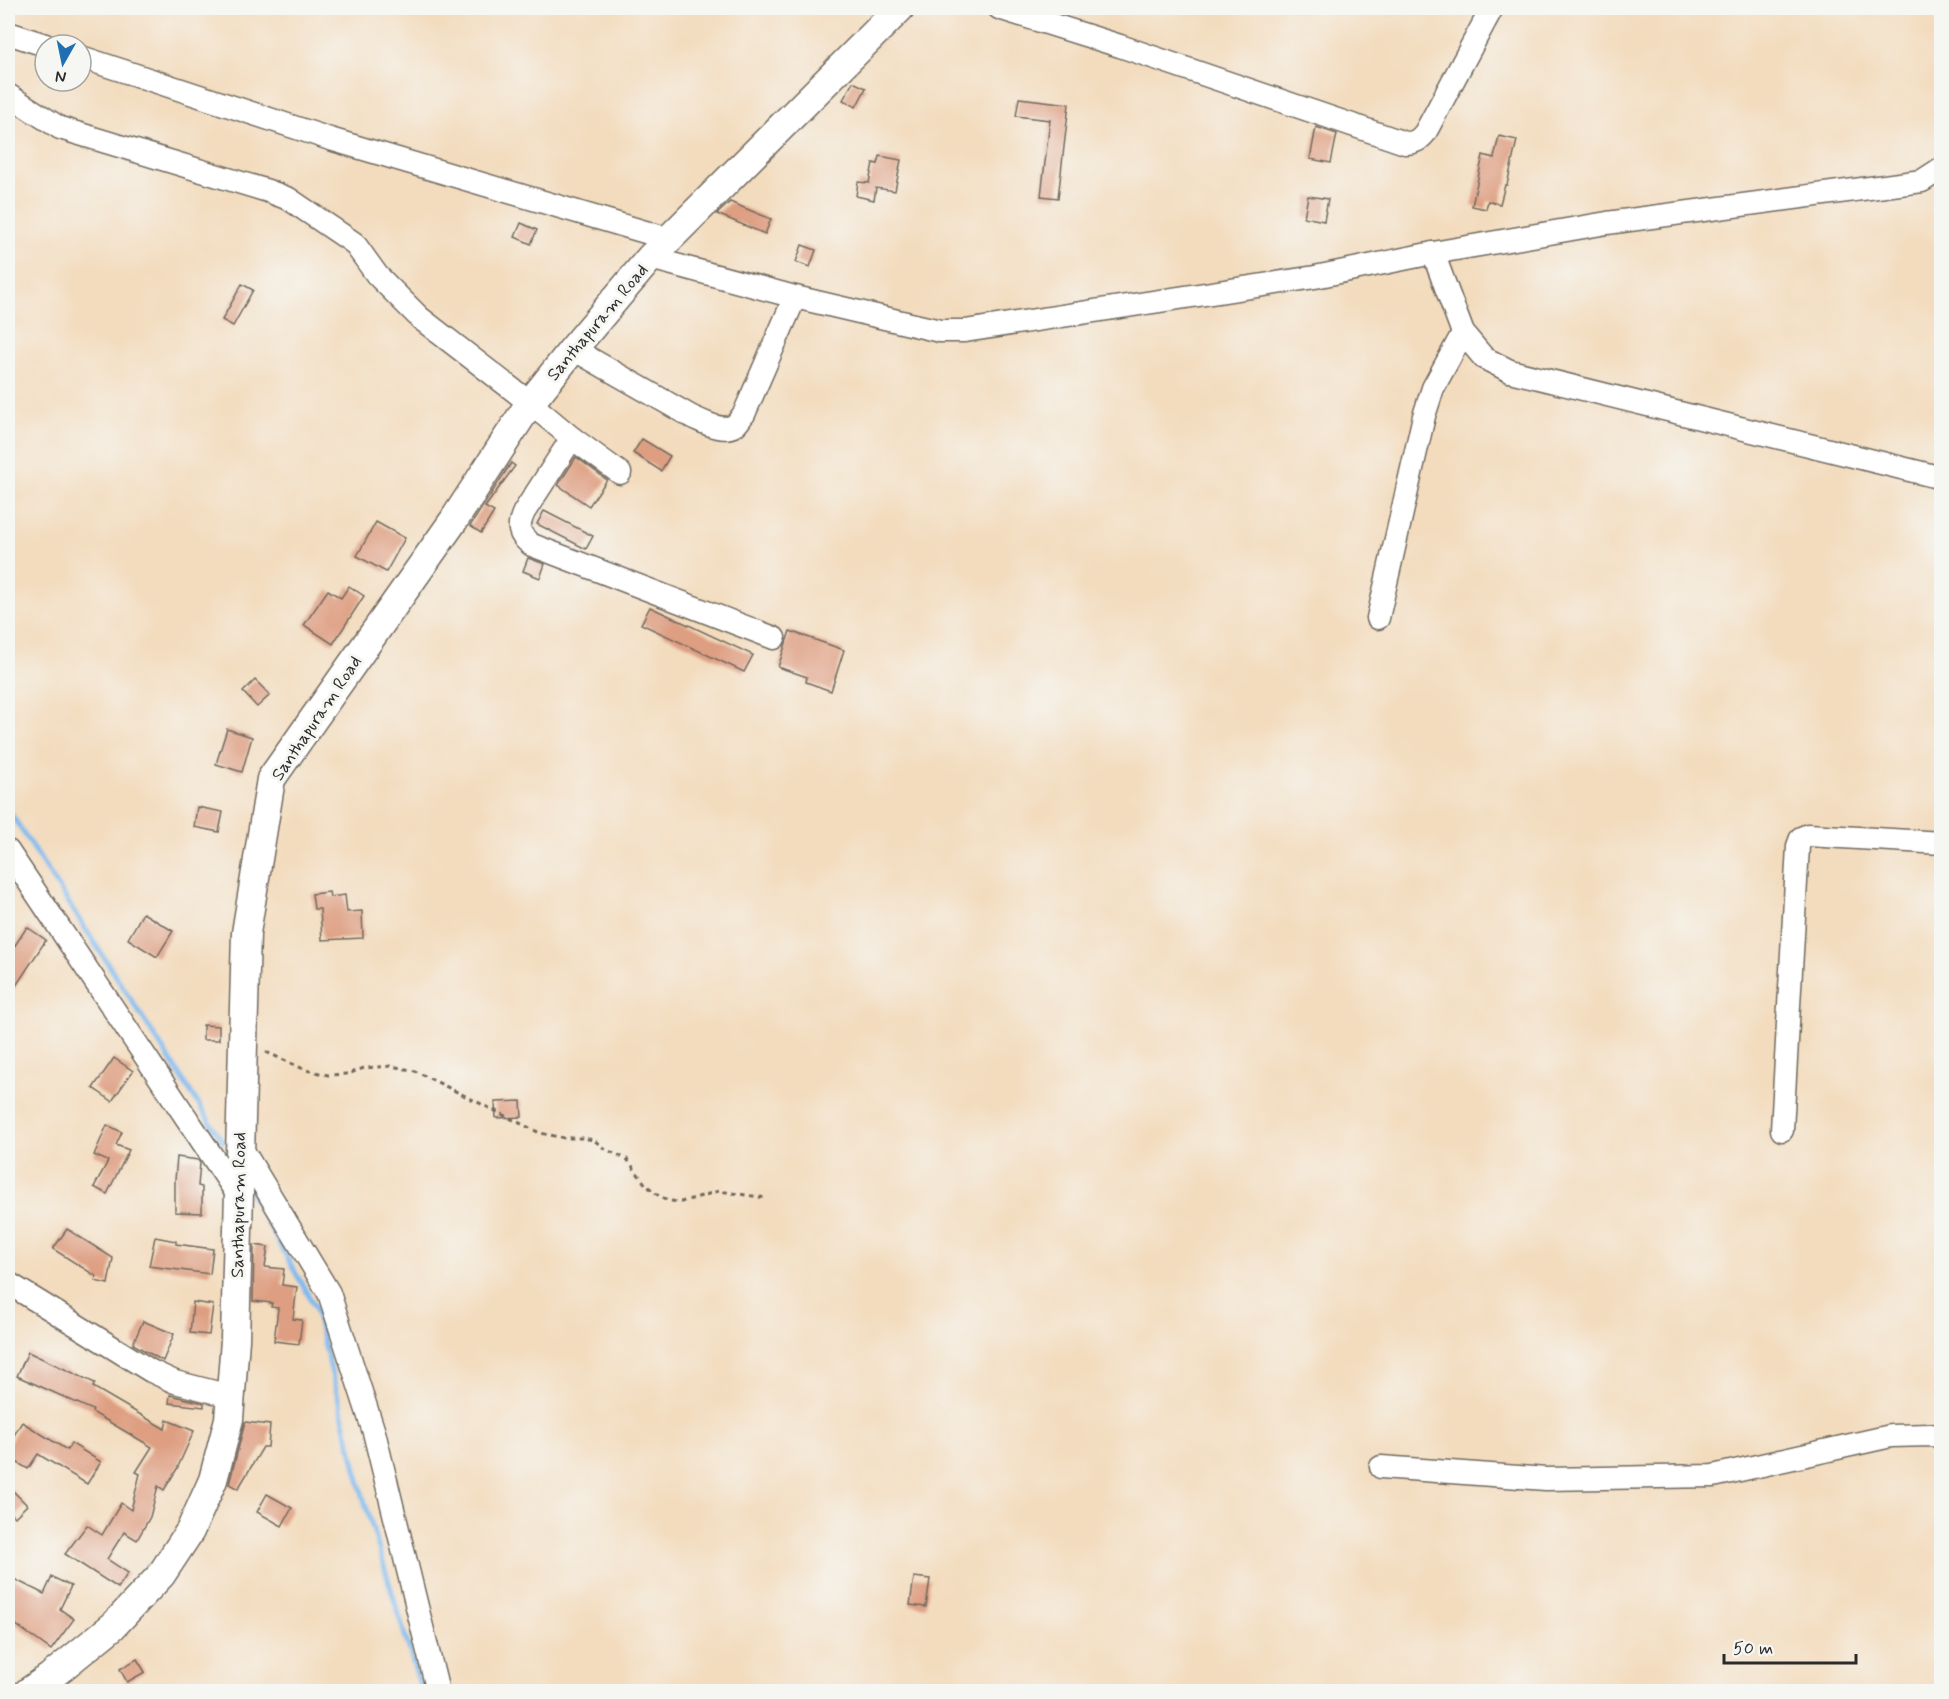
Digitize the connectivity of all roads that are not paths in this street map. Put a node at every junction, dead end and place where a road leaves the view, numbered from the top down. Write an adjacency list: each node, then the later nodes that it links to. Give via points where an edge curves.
1 (900, 8): 9 (main road, Santhapuram Road)
2 (999, 8): 3 (street, via 1412,143 1425,133)
3 (1492, 8)
4 (8, 33): 5 (street)
5 (33, 41)
6 (93, 61): 9 (street)
7 (8, 95): 14 (street, via 60,128 289,199 354,243 377,275 420,318)
8 (1941, 168): 10 (street, via 1922,181 1607,223)
9 (659, 249): 11 (street); 13 (main road, Santhapuram Road)
10 (1433, 253): 11 (street, via 1315,277 965,331 940,331); 12 (street)
11 (795, 297): 13 (street, via 744,414 735,425 724,428 692,417)
12 (1463, 333): 17 (street, via 1484,358 1510,371); 18 (street, via 1433,388 1424,416)
13 (573, 349): 14 (main road, Santhapuram Road)
14 (530, 403): 15 (street); 23 (main road, Santhapuram Road, via 454,520 271,779 246,933)
15 (572, 438): 16 (street); 19 (street, via 519,522 523,538 532,545)
16 (620, 473)
17 (1941, 478)
18 (1378, 618)
19 (774, 638)
20 (1941, 843): 22 (street, via 1808,835 1801,838)
21 (8, 851): 24 (street)
22 (1782, 1130)
23 (239, 1144): 24 (main road, Santhapuram Road); 30 (street, via 329,1293 374,1432)
24 (240, 1198): 26 (main road, Santhapuram Road)
25 (8, 1283): 26 (street, via 151,1371)
26 (231, 1396): 29 (main road, Santhapuram Road, via 213,1480 190,1531 161,1575 112,1626)
27 (1941, 1437): 28 (street, via 1891,1436 1713,1476 1546,1479)
28 (1381, 1467)
29 (28, 1692)
30 (438, 1692)

